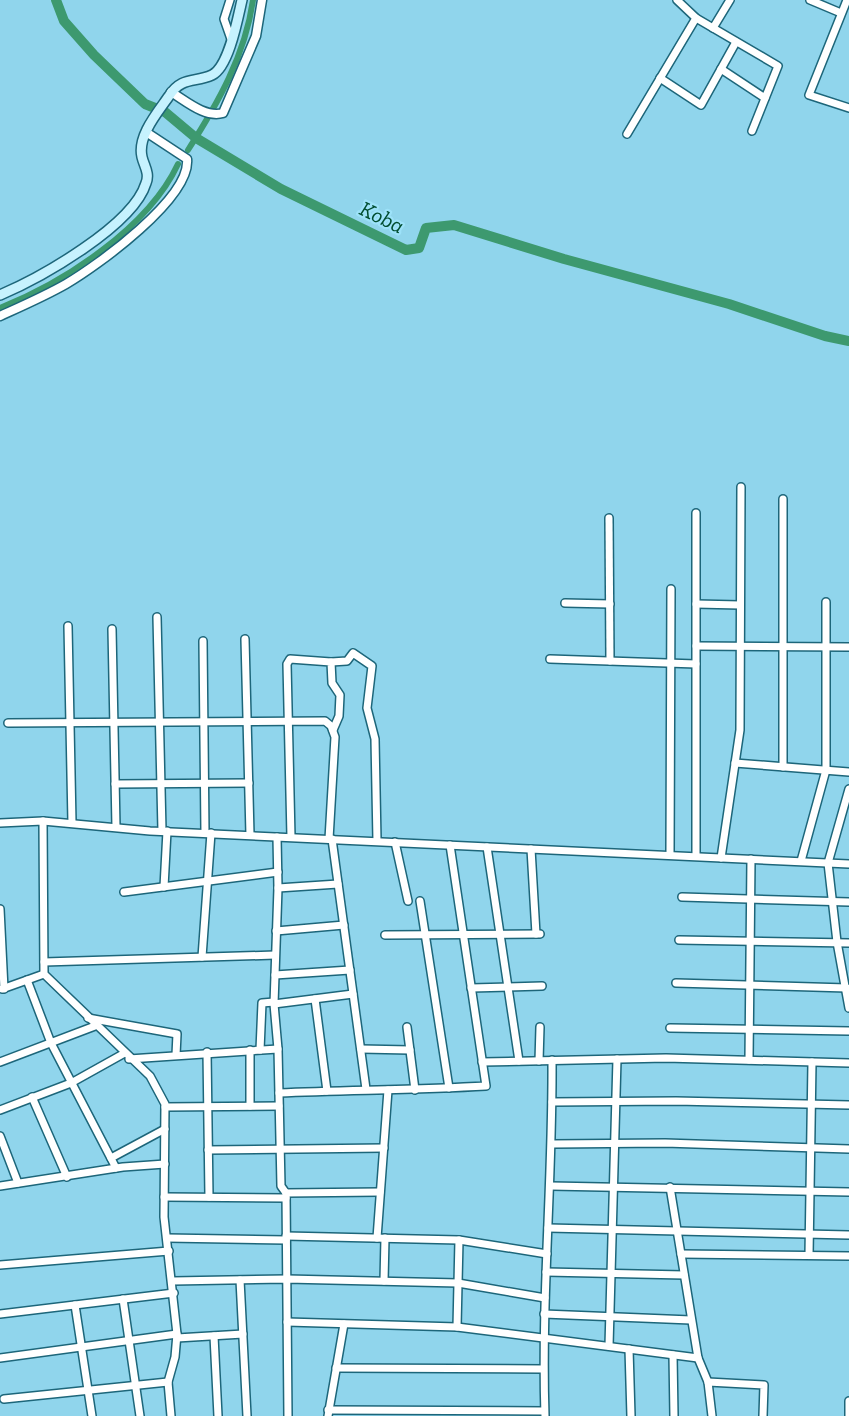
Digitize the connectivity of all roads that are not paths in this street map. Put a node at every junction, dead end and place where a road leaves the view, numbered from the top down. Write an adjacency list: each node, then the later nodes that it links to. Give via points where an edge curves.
1 (230, 0): 12 (street, via 224,19)
2 (243, 0): 12 (main road)
3 (262, 0): 16 (street, via 255,36 223,113 209,114)
4 (677, 0): 9 (street)
5 (730, 0): 11 (street)
6 (810, 0): 8 (street)
7 (847, 0): 8 (street)
8 (841, 15): 10 (street); 18 (street, via 809,94)
9 (696, 18): 11 (street); 15 (street)
10 (849, 19)
11 (713, 28): 13 (street)
12 (231, 39): 16 (main road, via 221,66 213,75 189,79)
13 (736, 42): 14 (street); 17 (street, via 778,66)
14 (721, 69): 15 (street, via 701,105); 17 (street)
15 (660, 78): 21 (street)
16 (169, 96): 19 (main road)
17 (765, 98): 20 (street)
18 (849, 108)
19 (147, 130): 22 (main road, via 141,156 148,179 140,197 75,255); 23 (street, via 187,159 174,195 113,252 66,284)
20 (752, 131)
21 (627, 135)
22 (0, 295)
23 (0, 316)
24 (741, 487): 33 (street)
25 (783, 499): 41 (street)
26 (696, 513): 32 (street)
27 (609, 518): 31 (street)
28 (670, 589): 47 (street)
29 (826, 602): 42 (street)
30 (565, 603): 31 (street)
31 (610, 604): 45 (street)
32 (696, 604): 33 (street); 39 (street)
33 (740, 605): 40 (street)
34 (157, 617): 52 (street)
35 (68, 626): 55 (street)
36 (112, 629): 51 (street)
37 (245, 639): 49 (street)
38 (203, 641): 53 (street)
39 (696, 646): 40 (street); 48 (street)
40 (740, 646): 41 (street); 57 (street, via 740,730)
41 (783, 647): 42 (street); 58 (street)
42 (826, 647): 43 (street); 59 (street)
43 (849, 647)
44 (550, 659): 45 (street)
45 (610, 661): 47 (street)
46 (331, 662): 50 (street, via 295,658 287,661); 56 (street, via 332,683 340,695 339,716); 78 (street, via 347,661 354,653 372,666 367,708 375,739)
47 (670, 663): 48 (street); 83 (street)
48 (696, 664): 84 (street)
49 (247, 721): 50 (street); 53 (street); 63 (street)
50 (287, 721): 56 (street, via 325,721); 76 (street)
51 (114, 722): 52 (street); 55 (street); 64 (street)
52 (159, 722): 53 (street); 61 (street)
53 (204, 722): 62 (street)
54 (8, 723): 55 (street)
55 (70, 723): 70 (street)
56 (333, 730): 77 (street)
57 (735, 763): 58 (street); 85 (street)
58 (783, 766): 59 (street)
59 (826, 770): 60 (street); 87 (street)
60 (849, 772)
61 (161, 783): 62 (street); 64 (street); 72 (street)
62 (205, 783): 63 (street); 73 (street)
63 (249, 783): 74 (street)
64 (115, 784): 71 (street)
65 (849, 789): 66 (street)
66 (840, 820): 67 (street); 88 (street)
67 (849, 820)
68 (43, 821): 69 (street); 70 (street); 115 (street)
69 (0, 823)
70 (72, 824): 71 (street)
71 (116, 827): 72 (street)
72 (164, 831): 73 (street); 93 (street)
73 (208, 833): 74 (street); 91 (street)
74 (250, 835): 75 (street)
75 (277, 837): 76 (street); 90 (street)
76 (291, 837): 77 (street)
77 (330, 839): 78 (street); 92 (street)
78 (377, 841): 79 (street)
79 (395, 842): 80 (street); 98 (street)
80 (450, 845): 81 (street); 106 (street)
81 (487, 847): 82 (street); 107 (street)
82 (531, 849): 83 (street); 107 (street, via 538,934)
83 (670, 855): 84 (street)
84 (696, 856): 85 (street)
85 (721, 858): 86 (street)
86 (751, 859): 87 (street); 97 (street)
87 (801, 861): 88 (street)
88 (828, 863): 89 (street); 100 (street)
89 (849, 864)
90 (278, 872): 91 (street); 94 (street)
91 (207, 881): 93 (street); 114 (street)
92 (338, 884): 94 (street); 103 (street)
93 (164, 887): 95 (street)
94 (278, 888): 104 (street)
95 (124, 892)
96 (682, 897): 97 (street)
97 (751, 899): 100 (street); 110 (street)
98 (408, 901)
99 (420, 901): 105 (street)
100 (832, 901): 101 (street); 111 (street)
101 (849, 902)
102 (0, 909): 126 (street)
103 (344, 926): 104 (street); 116 (street)
104 (276, 931): 113 (street)
105 (425, 934): 106 (street); 108 (street); 157 (street)
106 (463, 934): 107 (street); 124 (street)
107 (500, 934): 123 (street)
108 (385, 935)
109 (679, 940): 110 (street)
110 (750, 941): 111 (street); 121 (street)
111 (837, 942): 112 (street); 125 (street)
112 (849, 943)
113 (276, 955): 114 (street); 118 (street)
114 (202, 957): 115 (street)
115 (44, 962): 117 (street)
116 (350, 970): 118 (street); 127 (street)
117 (44, 974): 119 (street); 131 (street)
118 (275, 975): 129 (street)
119 (27, 980): 126 (street); 138 (street)
120 (676, 983): 121 (street)
121 (750, 985): 125 (street); 136 (street)
122 (542, 986): 123 (street)
123 (508, 987): 124 (street); 151 (street)
124 (471, 988): 153 (street)
125 (847, 988): 130 (street)
126 (2, 989)
127 (353, 994): 128 (street); 140 (street)
128 (315, 999): 129 (street); 161 (street)
129 (274, 1003): 139 (street); 142 (street, via 262,1003)
130 (849, 1008)
131 (88, 1018): 132 (street); 145 (street, via 177,1034)
132 (95, 1026): 138 (street); 146 (street)
133 (407, 1027): 143 (street)
134 (540, 1027): 148 (street)
135 (670, 1028): 136 (street)
136 (749, 1029): 137 (street); 150 (street)
137 (849, 1031)
138 (51, 1043): 152 (street); 156 (street)
139 (278, 1049): 142 (street); 162 (street)
140 (361, 1049): 143 (street); 158 (street)
141 (250, 1050): 142 (street); 144 (street); 168 (street)
142 (260, 1050)
143 (410, 1050): 160 (street)
144 (207, 1052): 145 (street); 171 (street)
145 (176, 1055): 146 (street)
146 (126, 1056): 156 (street); 170 (street, via 150,1076)
147 (617, 1059): 149 (street); 150 (street); 164 (street)
148 (539, 1060): 149 (street); 151 (street)
149 (552, 1060): 165 (street)
150 (749, 1060): 154 (street)
151 (519, 1061): 153 (street)
152 (0, 1062)
153 (482, 1062): 157 (street, via 486,1086)
154 (812, 1062): 155 (street); 166 (street)
155 (849, 1063)
156 (72, 1083): 163 (street); 182 (street)
157 (449, 1088): 160 (street)
158 (366, 1089): 159 (street); 161 (street)
159 (388, 1090): 160 (street); 177 (street)
160 (415, 1090)
161 (327, 1091): 162 (street)
162 (279, 1093): 169 (street)
163 (32, 1098): 172 (street); 185 (street)
164 (616, 1101): 165 (street); 166 (street); 176 (street)
165 (552, 1102): 175 (street)
166 (812, 1104): 167 (street); 178 (street)
167 (849, 1105)
168 (250, 1106): 169 (street); 171 (street)
169 (279, 1106): 179 (street)
170 (165, 1107): 171 (street); 173 (street)
171 (208, 1107): 181 (street)
172 (0, 1110)
173 (165, 1129): 182 (street); 183 (street)
174 (0, 1137): 186 (street)
175 (553, 1144): 176 (street); 188 (street)
176 (615, 1144): 178 (street); 189 (street)
177 (384, 1148): 179 (street); 192 (street)
178 (811, 1148): 180 (street); 191 (street)
179 (280, 1149): 181 (street); 194 (street, via 280,1186)
180 (849, 1149)
181 (208, 1150): 196 (street)
182 (111, 1158): 184 (street)
183 (165, 1164): 184 (street); 195 (street)
184 (116, 1168): 185 (street)
185 (67, 1176): 186 (street)
186 (18, 1183): 187 (street)
187 (0, 1186)
188 (551, 1186): 189 (street); 197 (street)
189 (614, 1187): 190 (street); 198 (street)
190 (670, 1187): 191 (street); 199 (street)
191 (810, 1191): 193 (street); 200 (street)
192 (381, 1192): 194 (street); 204 (street)
193 (849, 1192)
194 (286, 1196): 196 (street); 203 (street)
195 (165, 1197): 196 (street); 202 (street)
196 (209, 1197)
197 (548, 1228): 198 (street); 207 (street)
198 (612, 1230): 199 (street); 213 (street)
199 (677, 1232): 200 (street); 208 (street)
200 (809, 1234): 201 (street); 209 (street)
201 (849, 1235)
202 (167, 1238): 203 (street); 206 (street)
203 (286, 1238): 204 (street); 215 (street)
204 (381, 1238): 205 (street); 218 (street)
205 (459, 1240): 207 (street); 219 (street)
206 (169, 1251): 211 (street); 217 (street)
207 (547, 1254): 212 (street)
208 (681, 1254): 209 (street); 214 (street)
209 (809, 1255): 210 (street)
210 (849, 1256)
211 (0, 1265)
212 (546, 1272): 213 (street); 221 (street)
213 (611, 1273): 214 (street); 226 (street)
214 (684, 1275): 227 (street)
215 (287, 1279): 216 (street); 218 (street); 228 (street)
216 (240, 1280): 217 (street); 231 (street)
217 (172, 1281): 220 (street)
218 (384, 1281): 219 (street)
219 (458, 1283): 221 (street); 230 (street)
220 (174, 1293): 222 (street); 232 (street)
221 (545, 1298): 225 (street)
222 (123, 1299): 223 (street); 235 (street)
223 (75, 1305): 224 (street); 237 (street)
224 (0, 1314)
225 (544, 1314): 226 (street); 234 (street)
226 (610, 1316): 227 (street); 236 (street)
227 (692, 1320): 241 (street)
228 (287, 1322): 229 (street); 260 (street)
229 (344, 1324): 230 (street); 242 (street)
230 (457, 1327): 234 (street)
231 (243, 1335): 233 (street); 259 (street)
232 (177, 1336): 233 (street); 235 (street); 244 (street)
233 (214, 1336): 258 (street)
234 (543, 1338): 236 (street); 243 (street)
235 (129, 1341): 237 (street); 246 (street)
236 (609, 1346): 238 (street)
237 (82, 1347): 240 (street); 247 (street)
238 (629, 1349): 239 (street); 261 (street)
239 (673, 1355): 241 (street); 262 (street)
240 (0, 1358)
241 (698, 1358): 245 (street)
242 (336, 1368): 243 (street); 250 (street)
243 (543, 1369): 254 (street)
244 (168, 1382): 246 (street); 257 (street)
245 (708, 1382): 263 (street); 264 (street, via 764,1385)
246 (136, 1385): 247 (street); 256 (street)
247 (88, 1390): 248 (street); 255 (street)
248 (4, 1400)
249 (849, 1401): 265 (street)
250 (328, 1413): 251 (street)
251 (374, 1413): 252 (street)
252 (416, 1413): 253 (street)
253 (458, 1413): 254 (street)
254 (544, 1413)
255 (92, 1416)
256 (140, 1416)
257 (171, 1416)
258 (218, 1416)
259 (246, 1416)
260 (288, 1416)
261 (631, 1416)
262 (674, 1416)
263 (712, 1416)
264 (763, 1416)
265 (849, 1416)

